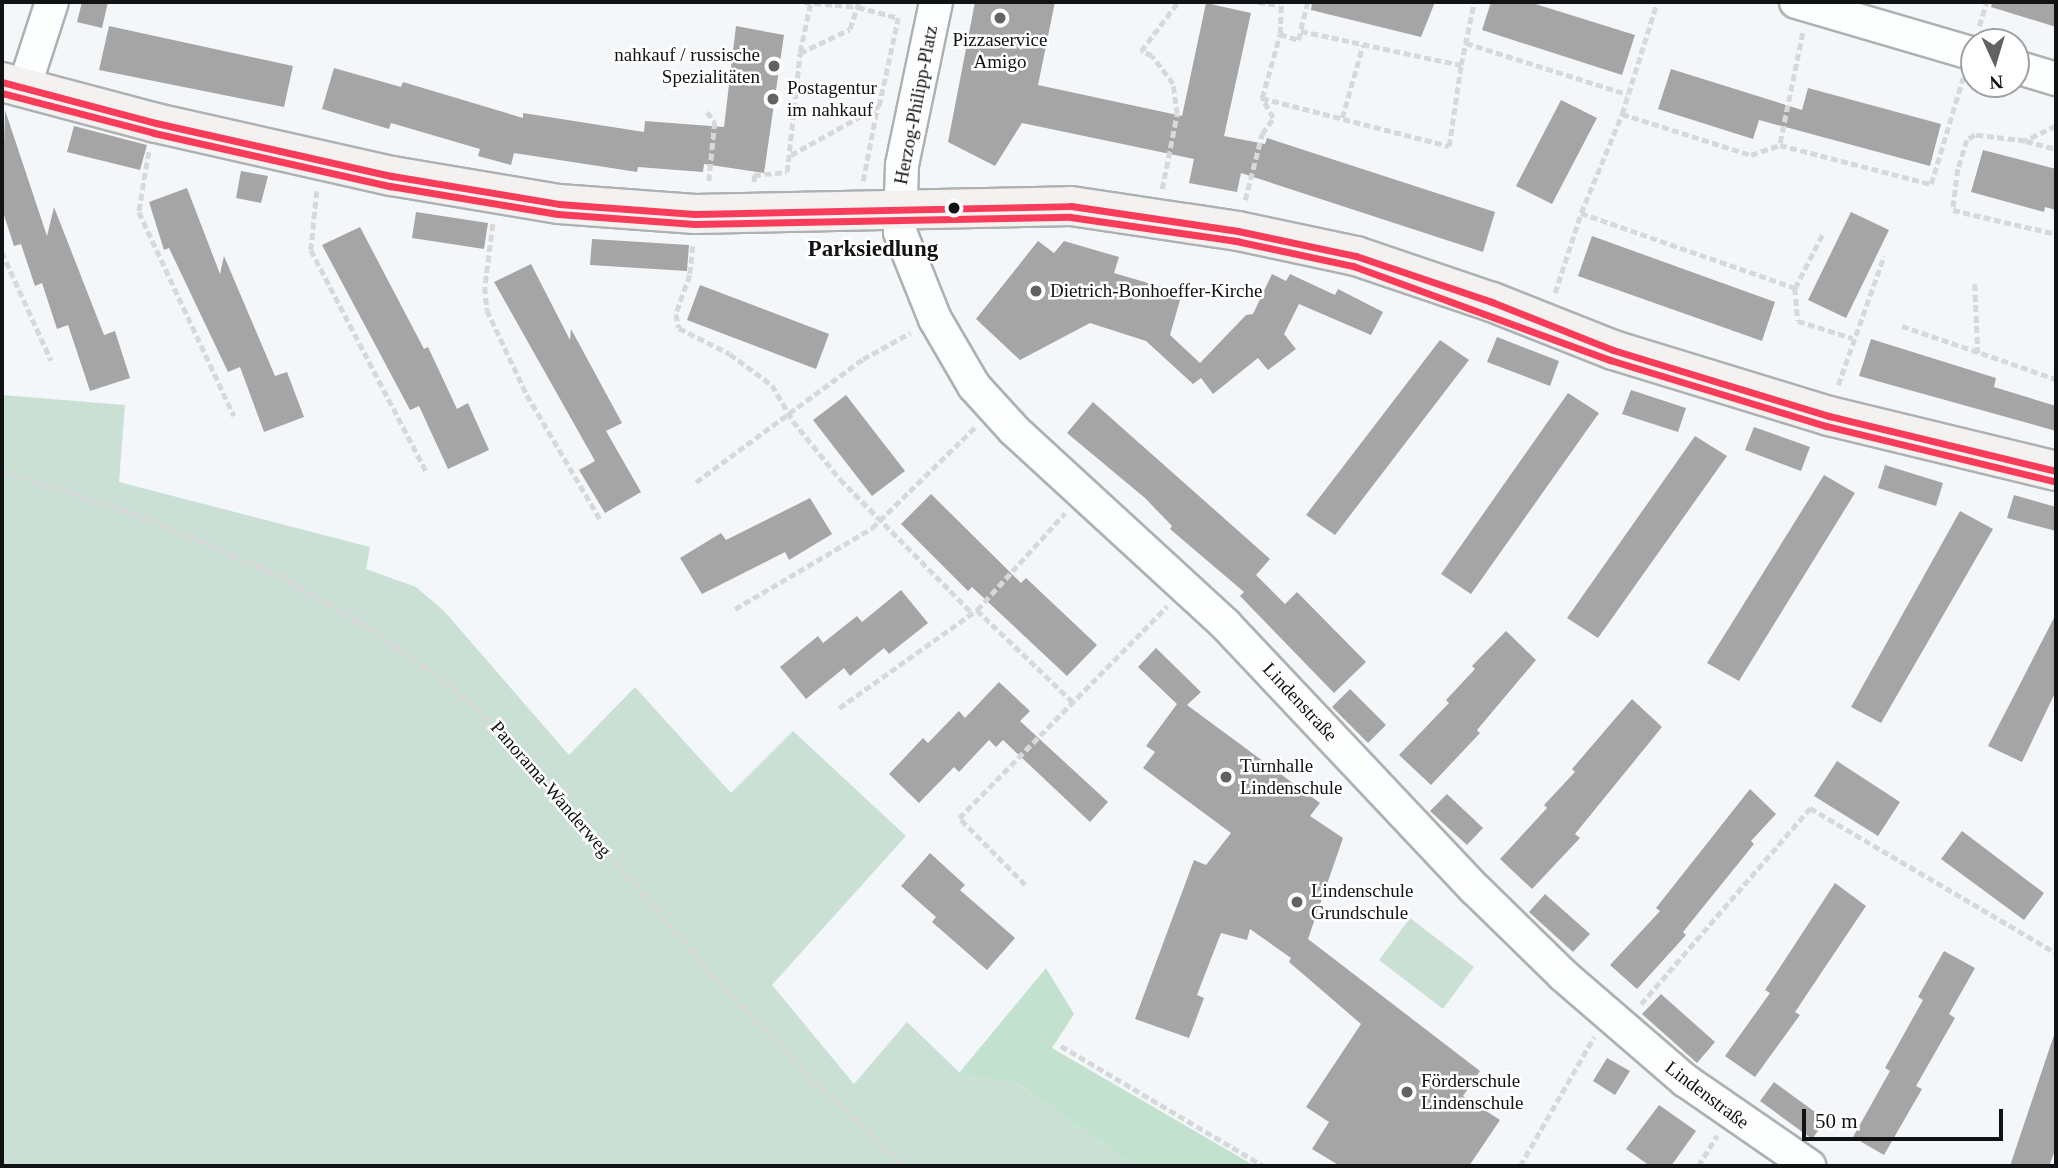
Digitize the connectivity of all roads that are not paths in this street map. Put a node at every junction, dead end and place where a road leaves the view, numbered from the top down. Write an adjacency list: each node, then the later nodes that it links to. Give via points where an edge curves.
1 (52, 2): 7 (street)
2 (1802, 3): 4 (street)
3 (933, 15): 8 (street, Herzog-Philipp-Platz, via 902,165)
4 (1960, 50)
5 (2030, 71): 6 (street)
6 (2056, 79)
7 (13, 85): 8 (street, via 156,123 496,194 606,209 702,214)
8 (900, 209): 9 (street, via 1071,206 1238,231 1356,256 1613,350 1829,416); 10 (street, Lindenstraße, via 903,243 935,319 964,372 994,410 1185,587 1475,889 1615,1023 1730,1115)
9 (2056, 471)
10 (1809, 1166)

